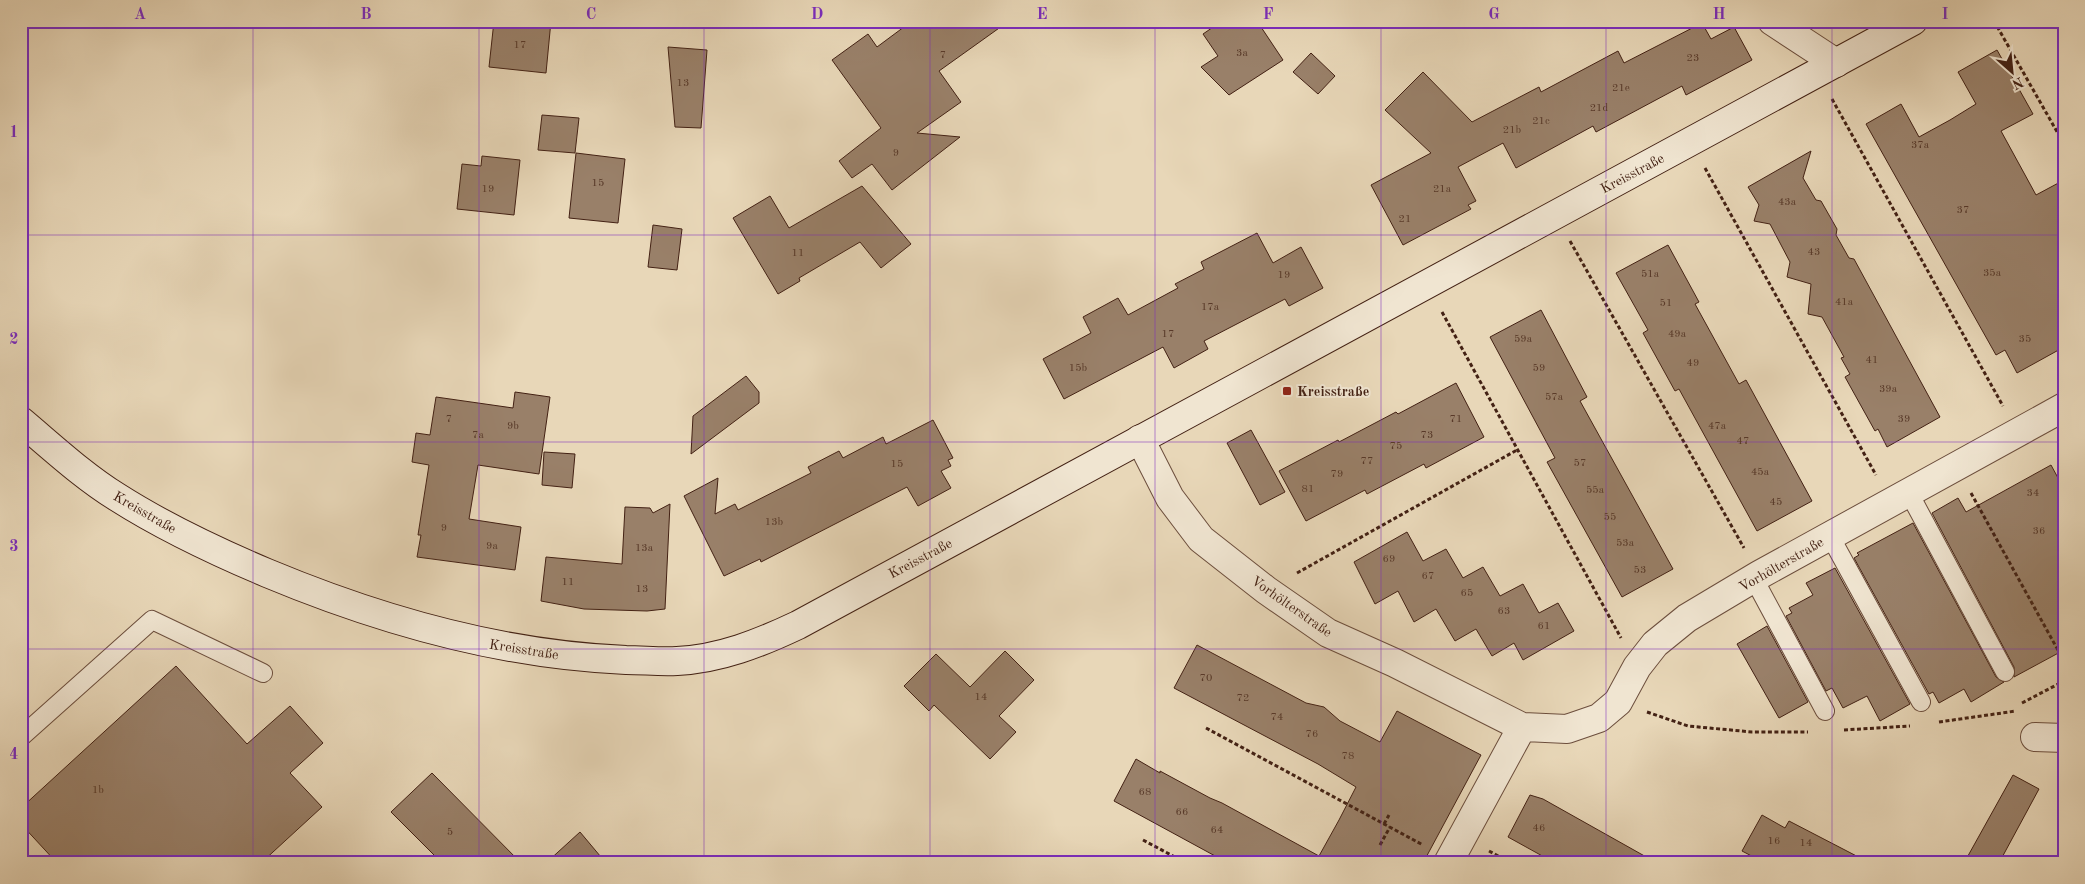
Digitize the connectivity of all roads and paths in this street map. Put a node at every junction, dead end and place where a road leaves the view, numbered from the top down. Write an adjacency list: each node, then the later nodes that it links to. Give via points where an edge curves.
1 (1772, 21): 4 (main road)
2 (1913, 21): 4 (main road, Kreisstraße)
3 (1994, 21): 6 (path)
4 (1827, 68): 5 (main road, Kreisstraße); 11 (path)
5 (1690, 142): 7 (main road, Kreisstraße); 15 (path)
6 (2064, 144)
7 (1555, 215): 8 (main road, Kreisstraße); 17 (path)
8 (1427, 285): 12 (main road, Kreisstraße); 13 (path)
9 (2064, 407): 11 (main road, Vorhölterstraße)
10 (21, 421): 12 (main road, Kreisstraße, via 114,496 158,522 222,554 325,596 370,612 488,644 587,658 677,661 715,656 763,642)
11 (2018, 432): 14 (main road, Vorhölterstraße)
12 (1140, 440): 18 (main road, Vorhölterstraße, via 1170,498 1201,539)
13 (1517, 450): 18 (path); 20 (path)
14 (1957, 466): 15 (main road, Vorhölterstraße); 19 (path)
15 (1900, 498): 16 (main road, Vorhölterstraße); 21 (lane)
16 (1830, 536): 17 (main road, Vorhölterstraße); 25 (lane)
17 (1757, 577): 20 (main road, Vorhölterstraße, via 1687,618 1655,644); 27 (lane)
18 (1266, 590): 29 (main road, Vorhölterstraße, via 1328,633)
19 (2064, 661)
20 (1636, 667): 29 (main road, Vorhölterstraße, via 1618,702 1599,718 1568,729)
21 (2005, 672)
22 (263, 673): 31 (lane, via 152,620)
23 (2064, 681): 26 (path)
24 (2019, 697): 26 (path)
25 (1921, 702)
26 (2022, 703): 28 (path)
27 (1825, 710)
28 (2026, 710)
29 (1522, 727): 39 (main road)
30 (1206, 728): 35 (path)
31 (21, 737)
32 (2036, 737): 33 (main road)
33 (2064, 738)
34 (1389, 815): 35 (path)
35 (1384, 824): 36 (path)
36 (1390, 827): 38 (path); 39 (path)
37 (1144, 840): 40 (path)
38 (1380, 845)
39 (1449, 861)
40 (1186, 863)

